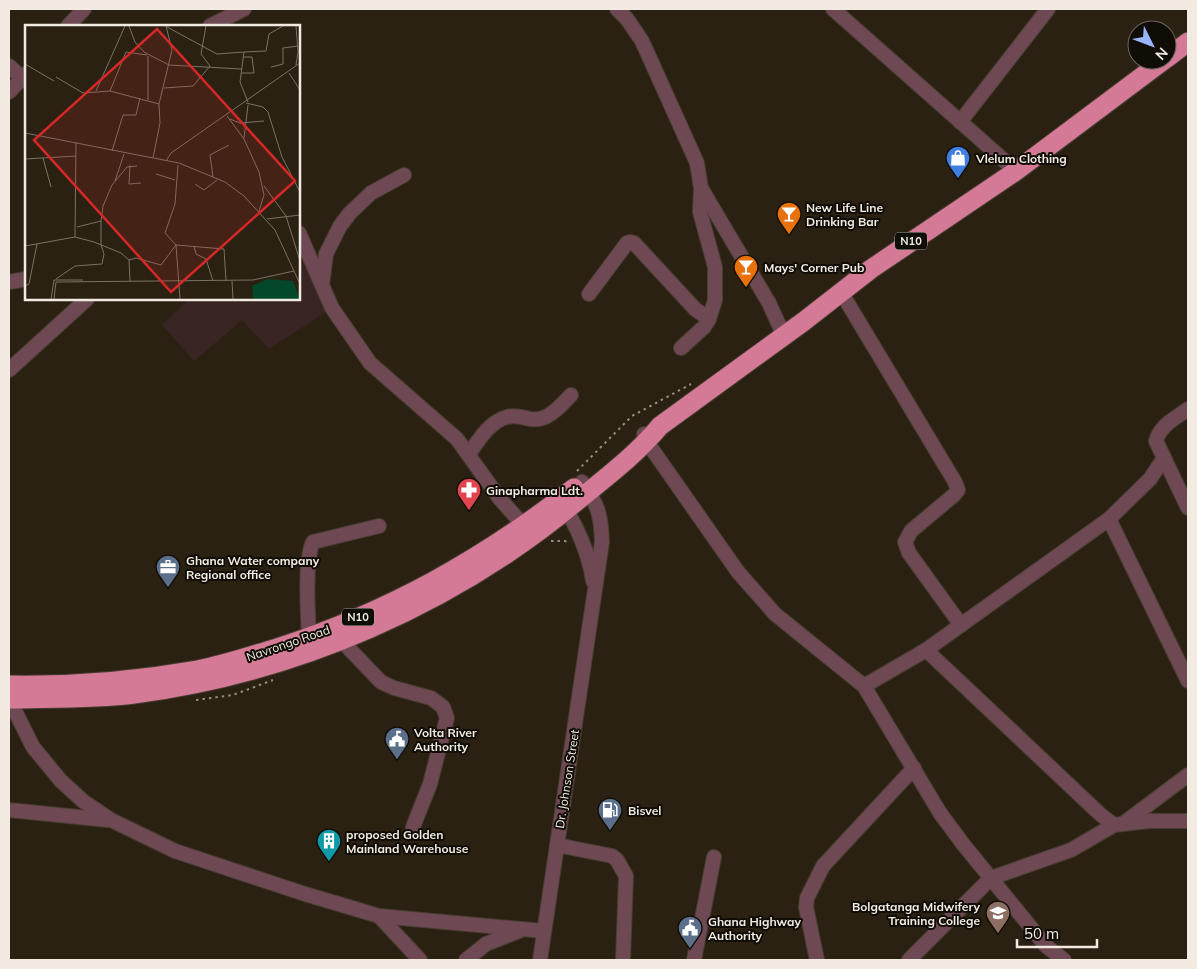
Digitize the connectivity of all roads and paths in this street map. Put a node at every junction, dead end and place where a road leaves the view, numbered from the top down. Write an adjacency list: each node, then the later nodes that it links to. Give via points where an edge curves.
1 (84, 9): 6 (street)
2 (244, 9): 7 (street)
3 (617, 9): 17 (street, via 646,49 697,163)
4 (833, 9): 14 (street)
5 (1048, 9): 14 (street)
6 (69, 25)
7 (212, 25)
8 (1188, 42): 9 (highway, N10)
9 (1177, 50)
10 (9, 66): 12 (street)
11 (1151, 70): 15 (highway, N10)
12 (25, 77): 13 (street)
13 (9, 92)
14 (960, 122): 15 (street)
15 (1016, 171): 22 (highway, N10, via 923,232)
16 (404, 175): 21 (street, via 371,193 340,226 326,254)
17 (701, 188): 25 (street, via 700,212 715,267 715,300); 26 (street)
18 (300, 236): 21 (street)
19 (25, 279): 20 (street)
20 (9, 282)
21 (322, 286): 33 (street, via 332,308 370,363 457,439)
22 (841, 292): 26 (highway, N10); 42 (street, via 958,490 911,530 904,542 909,554)
23 (590, 294): 25 (street, via 630,242 695,310)
24 (86, 300): 28 (street)
25 (709, 319): 27 (street)
26 (784, 336): 32 (highway, N10)
27 (682, 348)
28 (9, 370)
29 (692, 384): 35 (path, via 632,416)
30 (571, 395): 33 (street, via 553,414 534,420 505,417 490,427)
31 (1188, 408): 34 (street, via 1158,434 1156,441)
32 (650, 434): 35 (highway, Navrongo Road / N10); 48 (street, via 738,572 775,614)
33 (469, 454): 40 (street, via 500,499)
34 (1164, 458): 37 (street); 38 (street, via 1150,479)
35 (582, 482): 36 (highway, Navrongo Road / N10); 41 (street, Dr. Johnson Street, via 598,509 601,527)
36 (563, 505): 40 (highway, Navrongo Road / N10); 41 (street, Dr. Johnson Street, via 589,561); 43 (highway, Navrongo Road / N10, via 531,538 462,583 394,618)
37 (1188, 508)
38 (1109, 518): 42 (street); 46 (street)
39 (379, 526): 44 (street, via 314,542 310,548)
40 (524, 526): 43 (highway, Navrongo Road / N10)
41 (595, 597): 57 (street, Dr. Johnson Street)
42 (962, 625): 45 (street)
43 (336, 635): 44 (highway, Navrongo Road / N10); 49 (highway, Navrongo Road / N10, via 269,666 198,683 132,694); 56 (street, via 382,682 432,698 443,706 447,718 430,784)
44 (308, 637): 47 (highway, Navrongo Road / N10, via 198,670 105,681)
45 (926, 650): 48 (street); 55 (street, via 1101,815)
46 (1188, 681)
47 (9, 685)
48 (864, 686): 50 (street)
49 (9, 699): 53 (street, via 33,746 61,781)
50 (914, 768): 59 (street, via 940,812); 68 (street, via 823,866 806,906)
51 (1188, 775): 55 (street)
52 (9, 810): 53 (street)
53 (111, 820): 60 (street, via 175,851)
54 (1188, 821): 55 (street)
55 (1119, 824): 59 (street, via 1071,850)
56 (413, 827)
57 (557, 844): 62 (street, Dr. Johnson Street); 66 (street, via 612,856 617,860 626,876)
58 (714, 857): 67 (street)
59 (991, 878): 69 (street); 70 (street, via 1046,946)
60 (378, 916): 61 (street); 63 (street)
61 (522, 929): 62 (street); 64 (street, via 486,944)
62 (544, 932): 65 (street, Dr. Johnson Street)
63 (420, 960)
64 (466, 960)
65 (540, 960)
66 (623, 960)
67 (694, 960)
68 (817, 960)
69 (909, 960)
70 (1064, 960)

